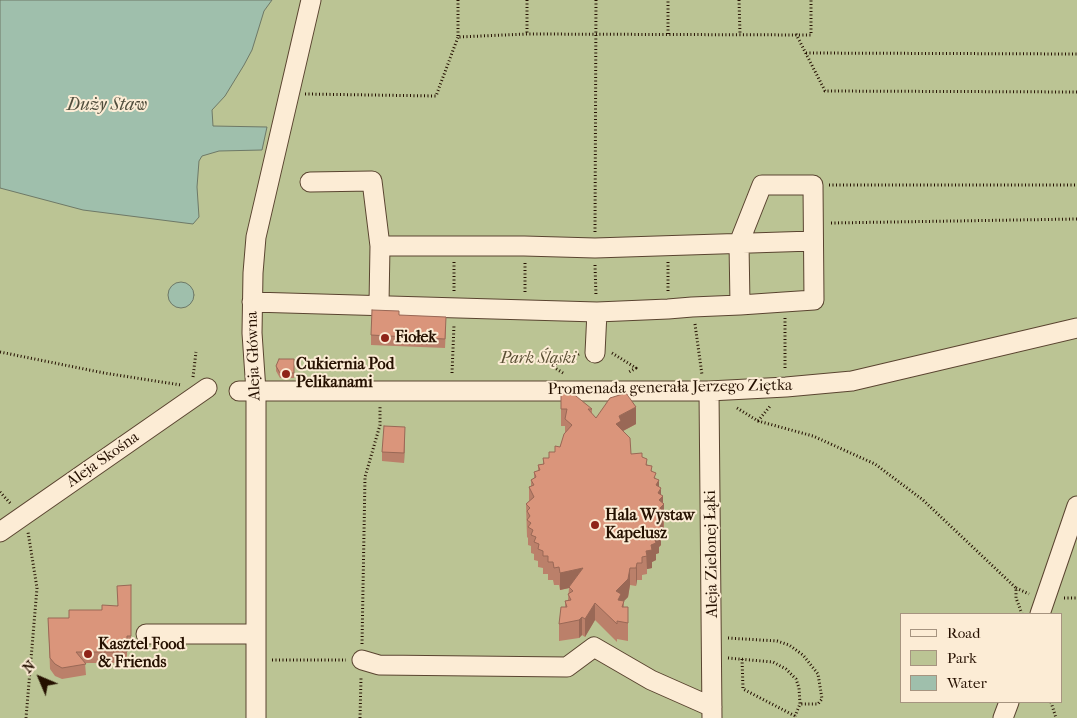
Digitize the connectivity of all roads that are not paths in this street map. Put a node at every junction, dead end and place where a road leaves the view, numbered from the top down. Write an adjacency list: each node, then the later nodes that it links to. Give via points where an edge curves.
1 (311, 0): 6 (street, Aleja Główna, via 246,272)
2 (310, 182): 5 (street, via 372,181)
3 (813, 232): 4 (street); 4 (street, via 813,185 762,185); 8 (street, via 814,300)
4 (739, 243): 5 (street, via 668,245 595,240 524,246); 8 (street)
5 (380, 246): 7 (street)
6 (252, 302): 7 (street); 13 (street, Aleja Główna, via 246,333)
7 (379, 304): 9 (street)
8 (740, 305): 9 (street)
9 (597, 312): 11 (street)
10 (1077, 328): 14 (street, Promenada generała Jerzego Ziętka, via 852,380)
11 (595, 350)
12 (199, 387): 16 (street, Aleja Skośna)
13 (248, 391): 14 (street, Promenada generała Jerzego Ziętka); 19 (street, Aleja Główna)
14 (707, 391): 22 (street, Aleja Zielonej Łąki, via 718,657)
15 (1077, 506): 17 (street)
16 (0, 532)
17 (1040, 613)
18 (146, 634): 19 (street)
19 (256, 634): 23 (street, Aleja Główna)
20 (362, 660): 22 (street, via 379,665 567,667 594,647)
21 (1009, 703): 24 (street)
22 (712, 713)
23 (256, 718)
24 (1003, 718)

